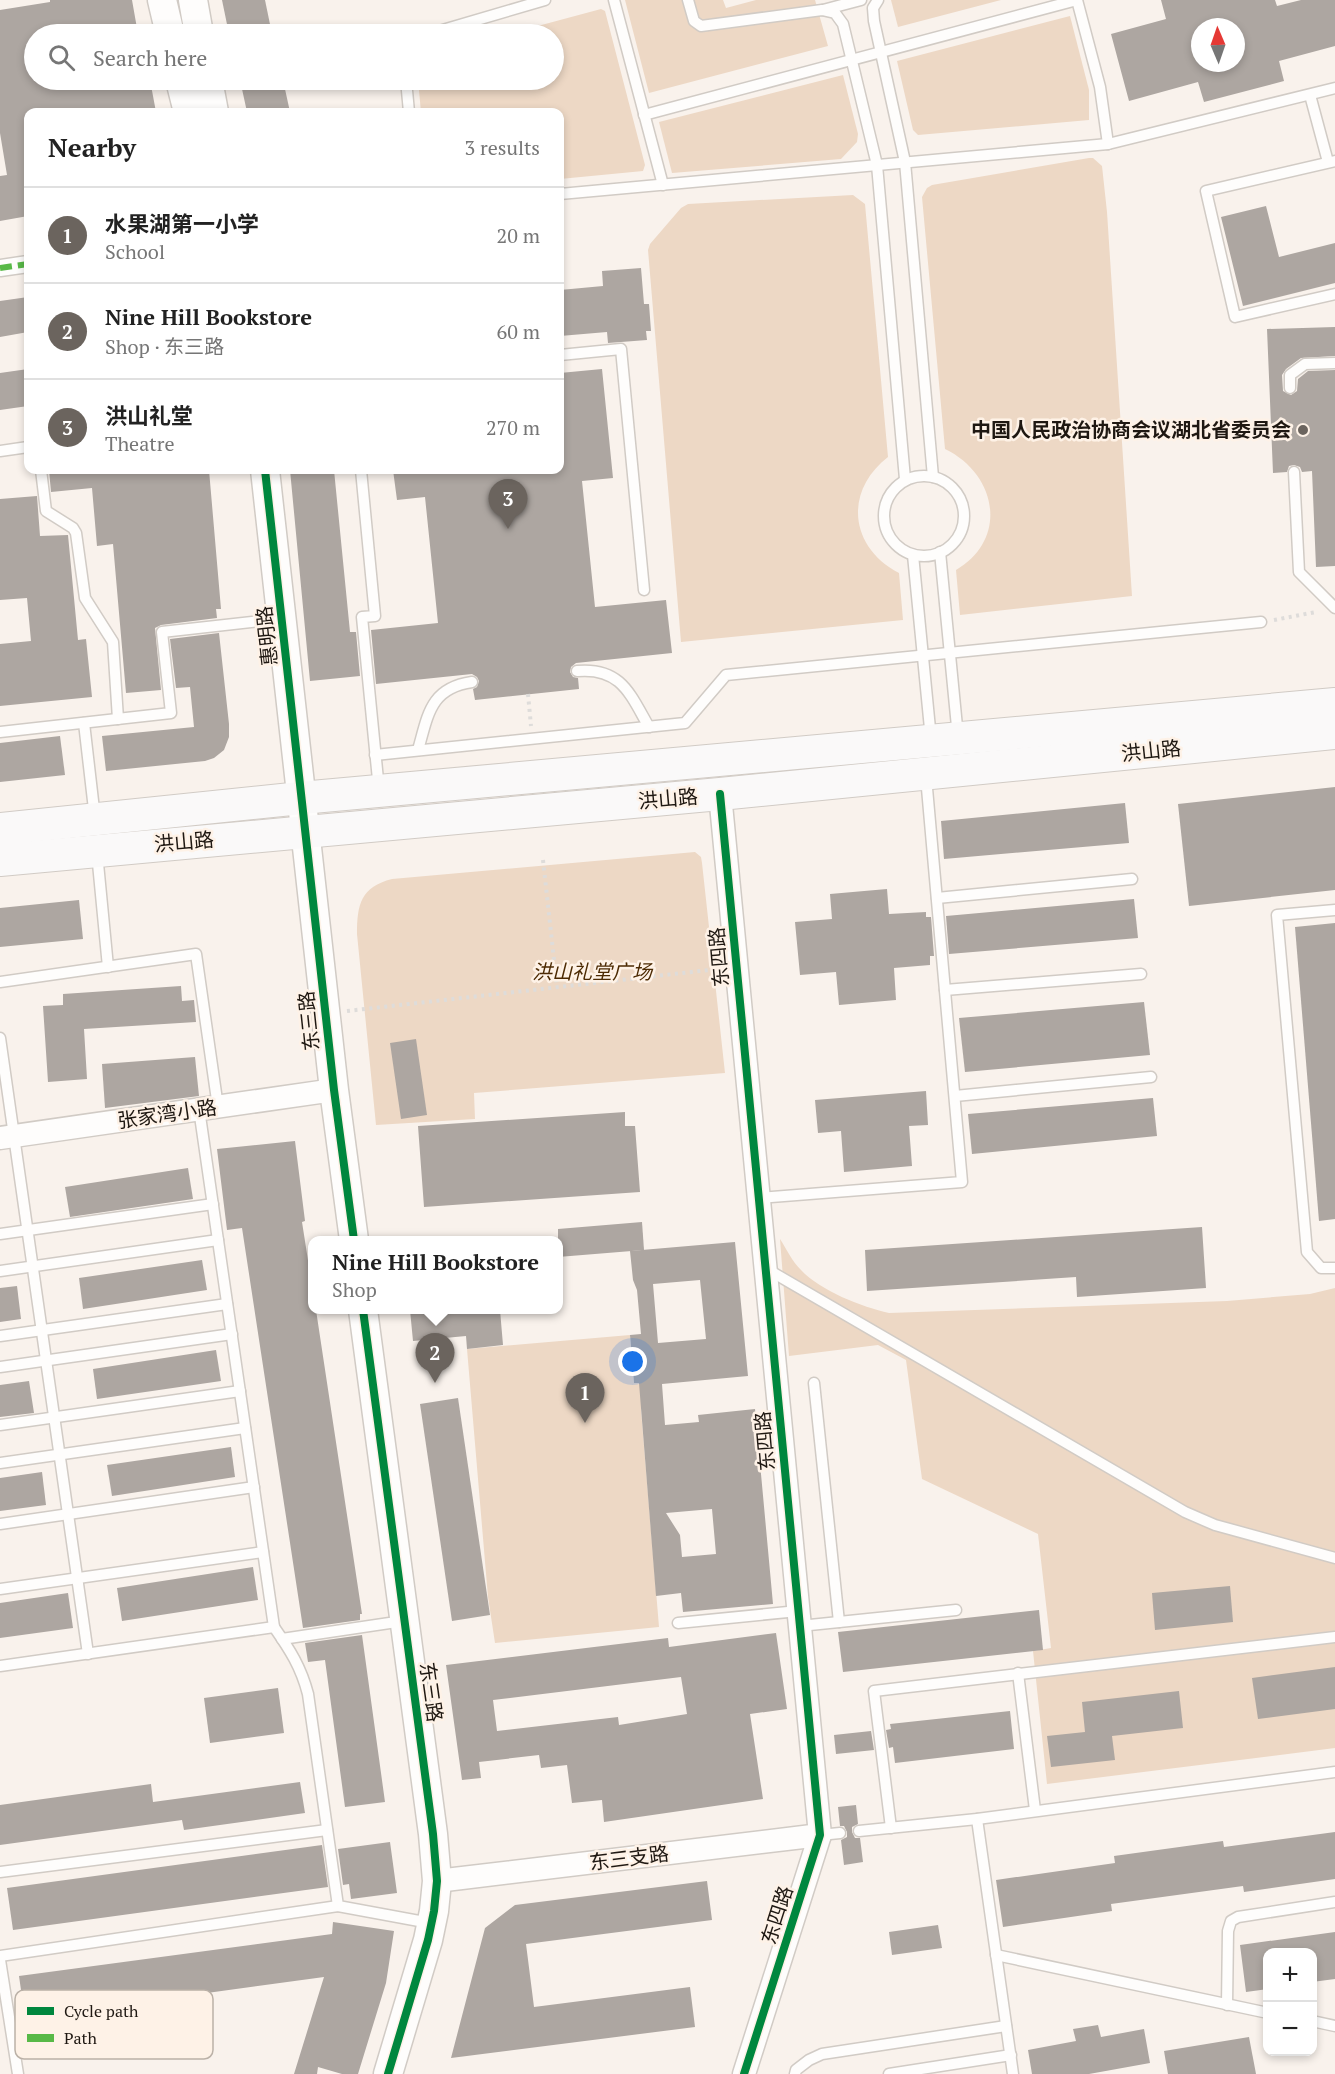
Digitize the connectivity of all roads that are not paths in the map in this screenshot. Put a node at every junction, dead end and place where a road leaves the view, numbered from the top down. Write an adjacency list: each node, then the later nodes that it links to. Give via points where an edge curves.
1 (162, 0): 10 (street)
2 (193, 0): 11 (street)
3 (545, 0): 12 (lane)
4 (614, 0): 23 (lane)
5 (688, 0): 9 (lane, via 694,21 706,27)
6 (861, 0): 9 (lane)
7 (878, 0): 13 (lane, via 873,13)
8 (1077, 0): 13 (lane); 24 (lane, via 1100,87)
9 (822, 10): 14 (lane, via 841,19)
10 (168, 24)
11 (197, 24)
12 (463, 24)
13 (882, 52): 14 (lane); 26 (lane)
14 (853, 60): 23 (lane); 27 (lane)
15 (1335, 88): 19 (lane)
16 (182, 90): 20 (street)
17 (210, 90): 21 (street)
18 (407, 90): 22 (lane)
19 (1310, 95): 24 (lane); 25 (lane)
20 (187, 108)
21 (213, 108)
22 (409, 108)
23 (645, 115): 28 (lane)
24 (1108, 144): 26 (lane)
25 (1331, 161): 32 (lane, via 1206,191 1235,318)
26 (905, 162): 27 (lane); 42 (lane)
27 (877, 165): 28 (lane); 43 (lane)
28 (663, 184): 29 (lane)
29 (564, 194)
30 (24, 265): 31 (street)
31 (0, 268)
32 (1335, 294)
33 (564, 355): 46 (lane, via 621,349)
34 (1335, 363): 35 (lane, via 1305,364 1290,375)
35 (1290, 388)
36 (24, 448): 37 (lane)
37 (0, 451)
38 (1294, 472): 47 (lane, via 1299,572)
39 (41, 474): 55 (lane, via 46,511 76,533 85,598 113,642)
40 (265, 474): 48 (street, 惠明路)
41 (361, 474): 61 (lane, via 375,616 362,617)
42 (933, 477): 43 (lane); 44 (lane, via 954,489 964,512 958,536)
43 (905, 479): 45 (lane, via 890,495 884,519 894,541)
44 (940, 552): 45 (lane); 50 (lane)
45 (913, 555): 51 (lane)
46 (644, 590)
47 (1335, 609)
48 (281, 619): 55 (lane, via 162,632 171,713); 65 (street, 惠明路)
49 (1261, 622): 50 (lane)
50 (950, 653): 51 (lane); 62 (lane)
51 (922, 656): 57 (lane, via 726,675 685,723); 62 (lane)
52 (577, 671): 57 (lane, via 598,671 621,683)
53 (472, 682): 60 (lane, via 447,689 433,704)
54 (1335, 704): 62 (main road, 洪山路)
55 (118, 719): 56 (lane)
56 (84, 723): 58 (lane); 66 (lane)
57 (649, 727): 60 (lane)
58 (0, 732)
59 (1335, 733): 62 (main road, 洪山路)
60 (418, 750): 61 (lane)
61 (375, 755): 63 (lane)
62 (944, 758): 63 (main road, 洪山路); 64 (main road, 洪山路); 72 (lane)
63 (379, 791): 65 (main road, 洪山路)
64 (720, 794): 68 (main road, 洪山路); 85 (street, 东四路)
65 (302, 798): 66 (main road, 洪山路); 68 (street, 东三路)
66 (95, 819): 67 (main road, 洪山路)
67 (0, 829)
68 (305, 831): 69 (main road, 洪山路); 81 (street, 东三路)
69 (96, 850): 70 (main road, 洪山路); 74 (lane)
70 (0, 860)
71 (1132, 879): 72 (lane)
72 (937, 898): 77 (lane)
73 (1335, 910): 93 (lane, via 1277,915 1307,1252 1321,1268)
74 (108, 967): 76 (lane); 83 (lane, via 196,954)
75 (1141, 974): 77 (lane)
76 (0, 982)
77 (945, 990): 82 (lane)
78 (0, 1038): 80 (lane)
79 (1152, 1077): 82 (lane)
80 (4, 1090): 84 (lane)
81 (334, 1090): 83 (street, 张家湾小路); 89 (street, 东三路)
82 (955, 1096): 85 (lane, via 962,1182)
83 (209, 1108): 84 (street, 张家湾小路); 86 (lane)
84 (7, 1137): 87 (lane)
85 (758, 1198): 92 (street, 东四路)
86 (213, 1204): 87 (lane); 90 (lane)
87 (27, 1230): 88 (lane); 91 (lane)
88 (0, 1234)
89 (353, 1236)
90 (218, 1240): 91 (lane); 95 (lane)
91 (33, 1267): 94 (lane); 97 (lane)
92 (765, 1268): 113 (lane, via 1185,1512 1215,1525); 117 (street, 东四路)
93 (1335, 1269)
94 (0, 1271)
95 (227, 1304): 97 (lane); 98 (lane)
96 (364, 1314): 118 (street, 东三路)
97 (42, 1330): 99 (lane); 100 (lane)
98 (232, 1334): 100 (lane); 103 (lane)
99 (0, 1336)
100 (46, 1360): 101 (lane); 104 (lane)
101 (0, 1367)
102 (814, 1383): 119 (lane)
103 (240, 1391): 104 (lane); 106 (lane)
104 (54, 1418): 105 (lane); 107 (lane)
105 (0, 1425)
106 (245, 1428): 107 (lane); 109 (lane)
107 (60, 1455): 108 (lane); 110 (lane)
108 (0, 1463)
109 (254, 1487): 110 (lane); 112 (lane)
110 (68, 1514): 111 (lane); 114 (lane)
111 (0, 1524)
112 (263, 1552): 114 (lane); 121 (lane)
113 (1335, 1558)
114 (78, 1578): 115 (lane); 124 (lane)
115 (0, 1589)
116 (956, 1610): 119 (lane)
117 (799, 1618): 119 (lane); 120 (lane); 133 (street, 东四路)
118 (405, 1620): 123 (lane); 135 (street, 东三路)
119 (839, 1622)
120 (678, 1623)
121 (274, 1628): 123 (lane); 124 (lane)
122 (1335, 1637): 126 (lane)
123 (282, 1639): 131 (lane, via 297,1661 308,1694)
124 (88, 1654): 125 (lane)
125 (0, 1666)
126 (1018, 1673): 128 (lane); 130 (lane, via 874,1691)
127 (1335, 1772): 128 (lane)
128 (1035, 1810): 129 (lane)
129 (976, 1819): 130 (lane); 139 (lane)
130 (891, 1827): 132 (lane)
131 (327, 1830): 134 (lane); 137 (lane)
132 (859, 1831)
133 (830, 1834): 135 (street, 东三支路); 151 (street, 东四路)
134 (0, 1872)
135 (437, 1881): 138 (street, 东三路)
136 (1335, 1902): 141 (lane, via 1231,1921 1227,1930)
137 (338, 1906): 138 (lane); 140 (lane)
138 (432, 1923): 150 (street, 东三路)
139 (996, 1955): 141 (lane); 144 (lane)
140 (0, 1958): 146 (lane)
141 (1227, 2005): 142 (lane)
142 (1263, 2012)
143 (1317, 2022): 145 (lane)
144 (1006, 2026): 147 (lane); 152 (lane, via 822,2054)
145 (1335, 2026)
146 (15, 2055)
147 (1011, 2055): 153 (lane); 154 (lane)
148 (16, 2059): 149 (lane)
149 (18, 2074)
150 (388, 2074)
151 (744, 2074)
152 (795, 2074)
153 (889, 2074)
154 (1013, 2074)

